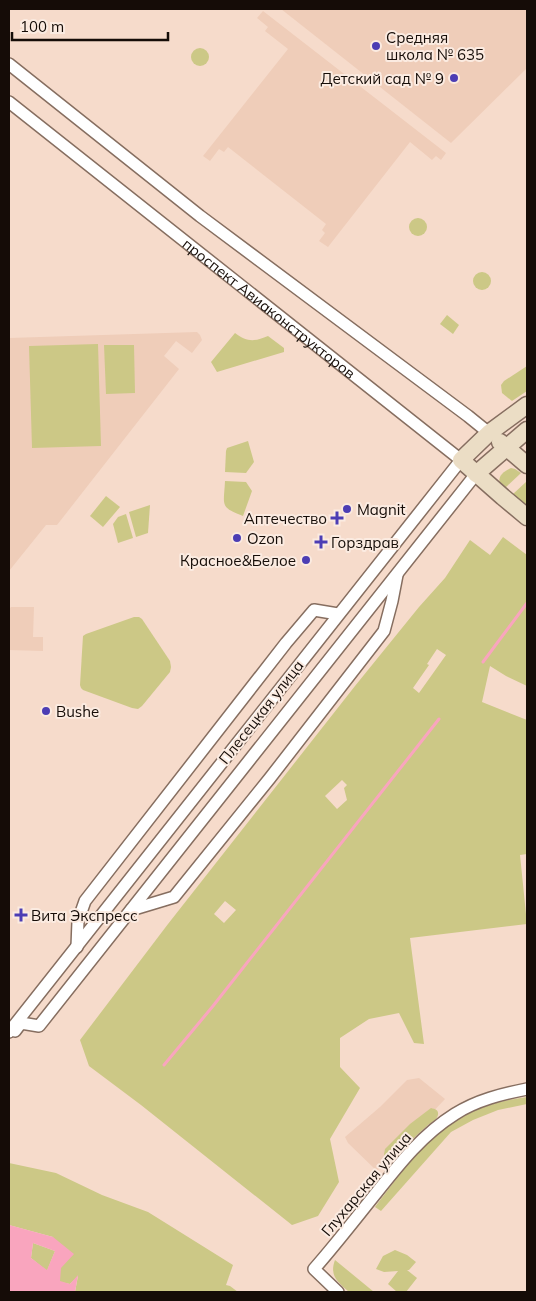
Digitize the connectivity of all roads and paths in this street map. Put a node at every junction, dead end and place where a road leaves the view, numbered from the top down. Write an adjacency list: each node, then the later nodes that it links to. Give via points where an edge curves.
1 (9, 64): 5 (street, проспект Авиаконструкторов, via 200,216)
2 (9, 102): 7 (street, проспект Авиаконструкторов)
3 (527, 405): 5 (street, Плесецкая улица)
4 (527, 430): 6 (street, Плесецкая улица)
5 (489, 434): 6 (street, проспект Авиаконструкторов); 7 (street, Плесецкая улица)
6 (508, 447): 8 (street, проспект Авиаконструкторов); 9 (street, Плесецкая улица)
7 (460, 460): 9 (street, проспект Авиаконструкторов); 12 (street, Плесецкая улица)
8 (527, 465)
9 (476, 474): 10 (street, проспект Авиаконструкторов); 11 (street, Плесецкая улица)
10 (527, 517)
11 (397, 574): 13 (street, Плесецкая улица); 13 (street, via 384,631 270,778 174,897)
12 (338, 614): 14 (street, Плесецкая улица); 14 (street, via 314,610 286,643 85,901 78,921)
13 (131, 910): 16 (street, Плесецкая улица, via 39,1026 21,1023)
14 (76, 947): 15 (street, Плесецкая улица)
15 (9, 1032)
16 (9, 1038)
17 (527, 1090): 18 (street, Глухарская улица, via 478,1102 456,1113 420,1141 314,1269)
18 (338, 1292)

